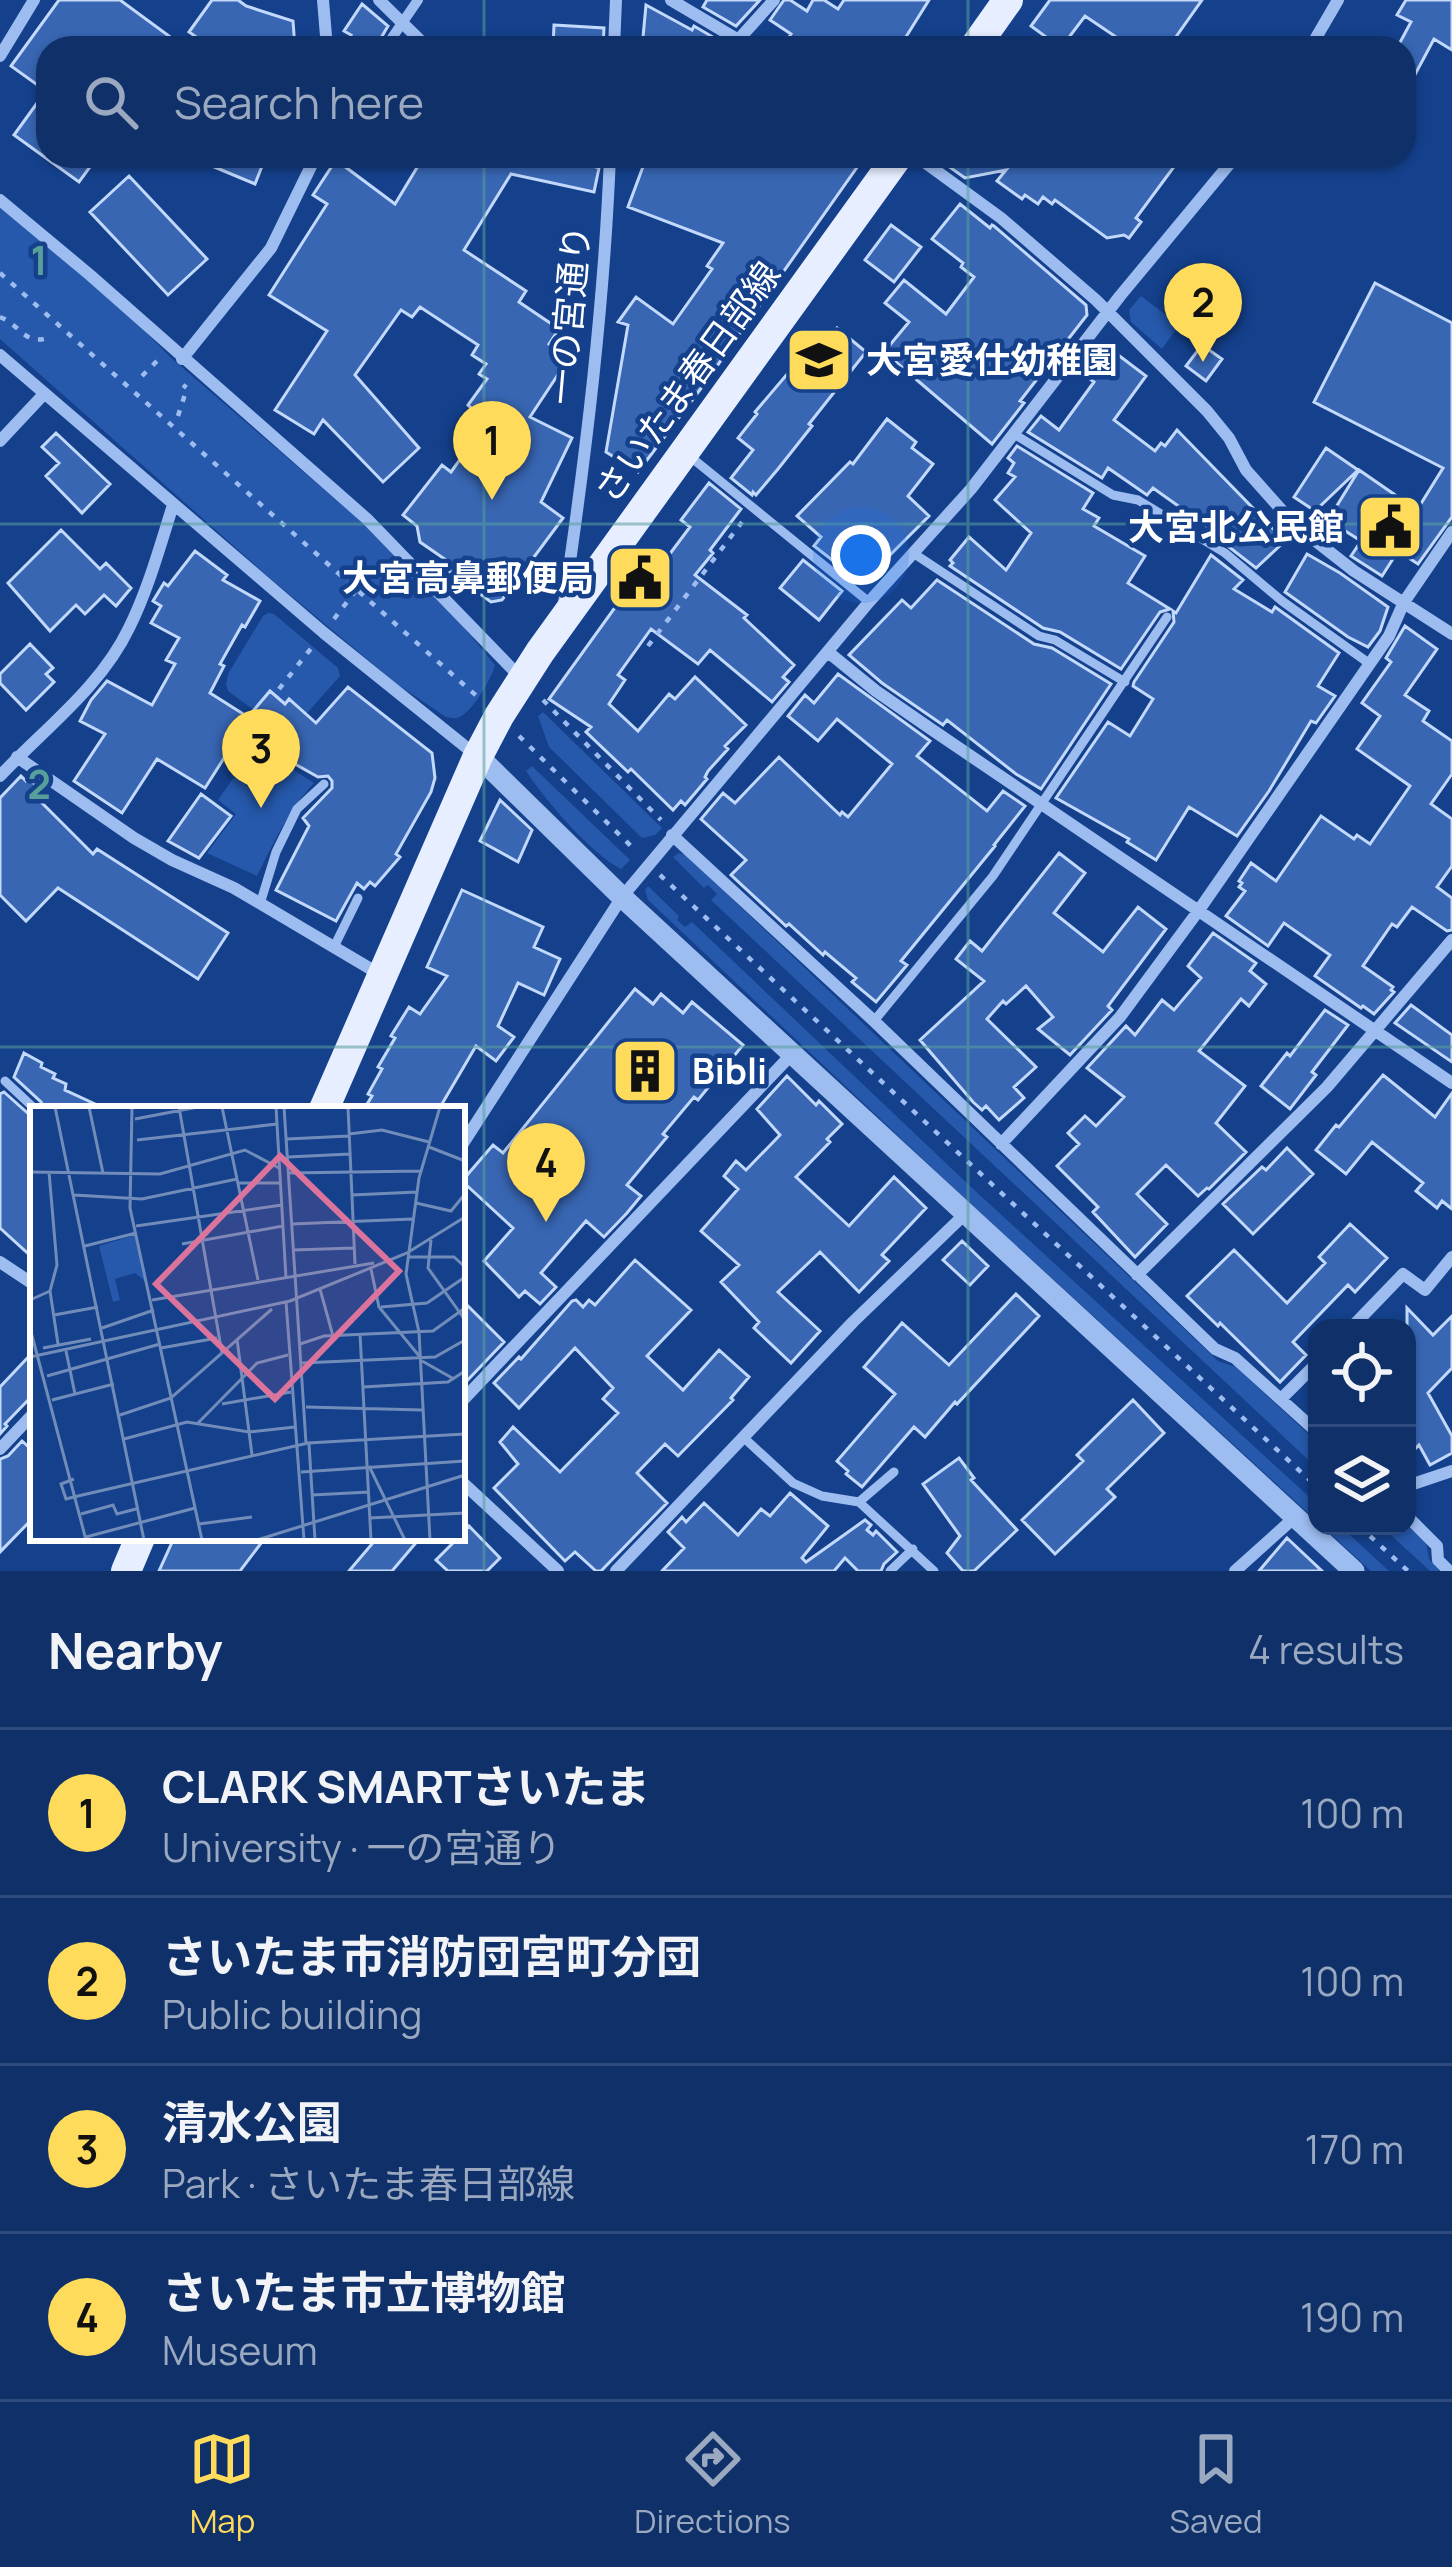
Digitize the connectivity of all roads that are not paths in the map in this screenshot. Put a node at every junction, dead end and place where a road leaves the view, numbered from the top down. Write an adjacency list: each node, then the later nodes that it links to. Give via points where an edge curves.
1 (34, 0): 19 (street)
2 (323, 0): 11 (street)
3 (379, 0): 10 (street)
4 (418, 0): 10 (street)
5 (616, 0): 14 (street)
6 (671, 0): 15 (street)
7 (774, 0): 16 (street)
8 (1008, 0): 17 (main road)
9 (1338, 0): 18 (street)
10 (403, 22): 12 (street); 13 (street)
11 (326, 36)
12 (393, 36)
13 (416, 36)
14 (614, 36)
15 (734, 36)
16 (742, 36)
17 (982, 36)
18 (1317, 36)
19 (0, 56)
20 (310, 168): 28 (street, via 271,248)
21 (610, 168): 39 (street, 一の宮通り, via 588,441)
22 (889, 168): 32 (main road, さいたま春日部線)
23 (932, 168): 26 (street)
24 (1226, 168): 26 (street)
25 (0, 200): 28 (street)
26 (1107, 312): 30 (street); 37 (street, via 1207,411 1294,524)
27 (0, 355): 29 (street)
28 (182, 359): 43 (street, via 367,519)
29 (44, 394): 31 (street); 33 (street)
30 (1014, 434): 35 (street); 42 (lane, via 1226,554)
31 (0, 441)
32 (685, 453): 36 (lane); 39 (main road, さいたま春日部線)
33 (173, 505): 45 (street, via 129,630 74,703); 46 (street)
34 (1452, 532): 37 (street)
35 (913, 553): 36 (street); 44 (lane)
36 (869, 602): 41 (street)
37 (1404, 602): 40 (street); 42 (street)
38 (1167, 617): 44 (lane)
39 (561, 622): 43 (main road, さいたま春日部線)
40 (1452, 634)
41 (828, 652): 49 (street); 50 (street)
42 (1370, 664): 54 (street)
43 (522, 679): 46 (main road, さいたま春日部線)
44 (1125, 682): 49 (lane)
45 (17, 757): 47 (street); 53 (street, via 134,838)
46 (478, 757): 51 (street); 57 (main road, さいたま春日部線)
47 (0, 776)
48 (324, 784): 53 (lane, via 297,809)
49 (1040, 803): 54 (street); 58 (lane, via 993,876)
50 (673, 834): 51 (street); 58 (street)
51 (622, 897): 60 (street); 65 (street)
52 (358, 898): 56 (lane)
53 (260, 904): 56 (street)
54 (1199, 910): 59 (street); 66 (street, via 1120,1017)
55 (1452, 940): 59 (street)
56 (334, 947): 57 (street)
57 (382, 976): 64 (main road, さいたま春日部線)
58 (874, 1021): 66 (street)
59 (1375, 1031): 62 (street); 70 (street)
60 (792, 1054): 67 (street); 74 (street)
61 (5, 1081): 63 (lane)
62 (1452, 1083)
63 (32, 1106)
64 (325, 1106)
65 (465, 1140)
66 (1001, 1144): 70 (street)
67 (965, 1214): 78 (street); 85 (street)
68 (1452, 1257): 72 (street, via 1425,1290 1403,1274)
69 (0, 1262): 71 (street)
70 (1137, 1275): 75 (street)
71 (30, 1280)
72 (1360, 1319)
73 (1308, 1372): 75 (street)
74 (465, 1398)
75 (1281, 1399): 77 (street)
76 (30, 1417): 79 (street)
77 (1312, 1427)
78 (743, 1438): 84 (lane, via 793,1483); 91 (street)
79 (0, 1449)
80 (1452, 1471): 82 (street)
81 (894, 1472): 84 (lane)
82 (1416, 1483)
83 (465, 1485): 90 (street)
84 (860, 1502): 88 (lane)
85 (1295, 1516): 94 (street); 95 (street)
86 (1416, 1525): 96 (street)
87 (139, 1541): 89 (main road)
88 (913, 1549): 92 (lane); 93 (lane)
89 (126, 1571)
90 (558, 1571)
91 (616, 1571)
92 (890, 1571)
93 (934, 1571)
94 (1235, 1571)
95 (1354, 1571)
96 (1449, 1571)

